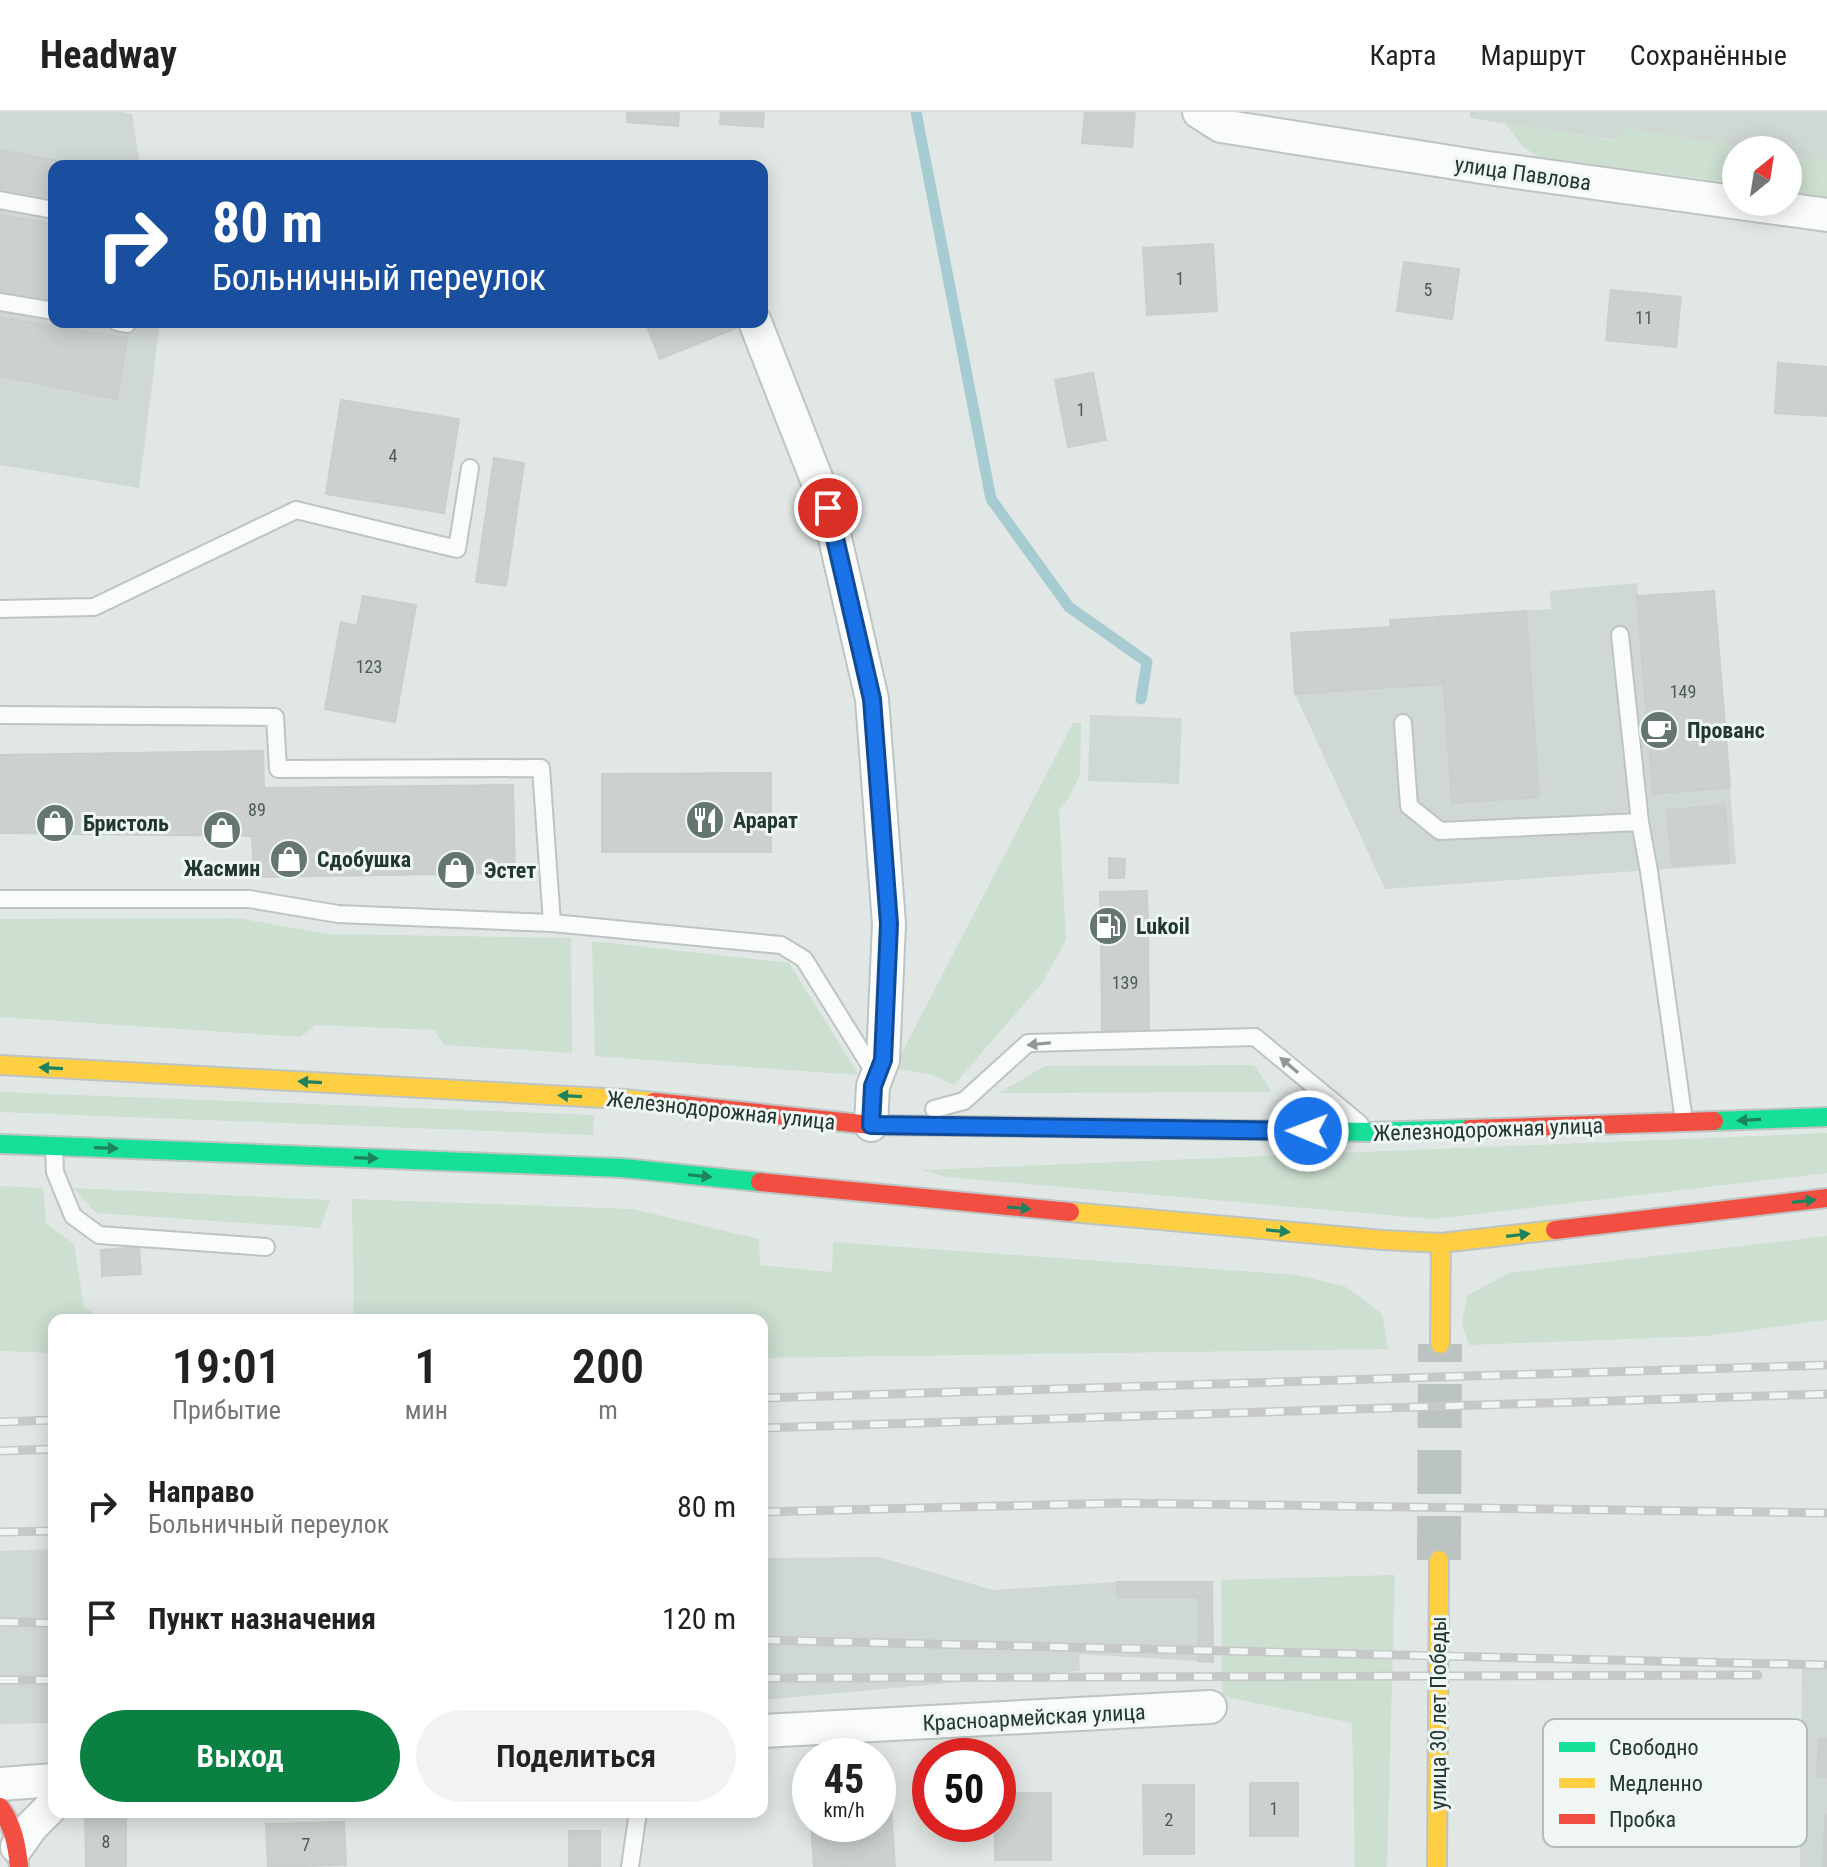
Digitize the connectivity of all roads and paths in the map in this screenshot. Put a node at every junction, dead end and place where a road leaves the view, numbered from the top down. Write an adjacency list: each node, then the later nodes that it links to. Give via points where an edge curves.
1 (1210, 119): 4 (street, улица Павлова, via 1488,168)
2 (0, 200): 3 (lane)
3 (48, 209)
4 (1827, 215)
5 (0, 302): 6 (lane)
6 (48, 310)
7 (757, 328): 17 (street, via 828,508 872,699 889,924 883,1060)
8 (470, 468): 9 (lane, via 457,549 296,510 94,607)
9 (0, 609)
10 (1620, 635): 13 (lane)
11 (0, 715): 15 (lane, via 275,717 278,769 541,768)
12 (1403, 723): 13 (lane, via 1409,806 1440,831)
13 (1640, 822): 19 (lane)
14 (0, 899): 15 (lane, via 249,899 338,914)
15 (552, 923): 17 (lane, via 781,945 804,959)
16 (0, 1065): 20 (main road, Железнодорожная улица, one-way to 16, via 623,1099)
17 (876, 1075): 20 (street)
18 (1827, 1117): 19 (main road, Железнодорожная улица, one-way to 19)
19 (1684, 1123): 21 (main road, Железнодорожная улица)
20 (871, 1125): 21 (main road, Железнодорожная улица); 21 (lane, one-way to 20, via 1255,1037 1028,1043 964,1101)
21 (1371, 1132)
22 (0, 1144): 23 (main road)
23 (53, 1146): 25 (main road, one-way to 25, via 623,1168); 26 (lane, via 55,1172 73,1216 99,1235)
24 (1827, 1198): 25 (main road, one-way to 24)
25 (1441, 1243): 27 (main road)
26 (266, 1247)
27 (1440, 1344)
28 (1439, 1560): 38 (main road, улица 30 лет Победы)
29 (1210, 1707): 30 (street, Красноармейская улица)
30 (768, 1731)
31 (48, 1780): 32 (street)
32 (0, 1784)
33 (0, 1807): 36 (main road, via 10,1822)
34 (48, 1810): 36 (street, via 32,1826)
35 (637, 1818): 37 (lane)
36 (18, 1857)
37 (630, 1867)
38 (1437, 1867)

